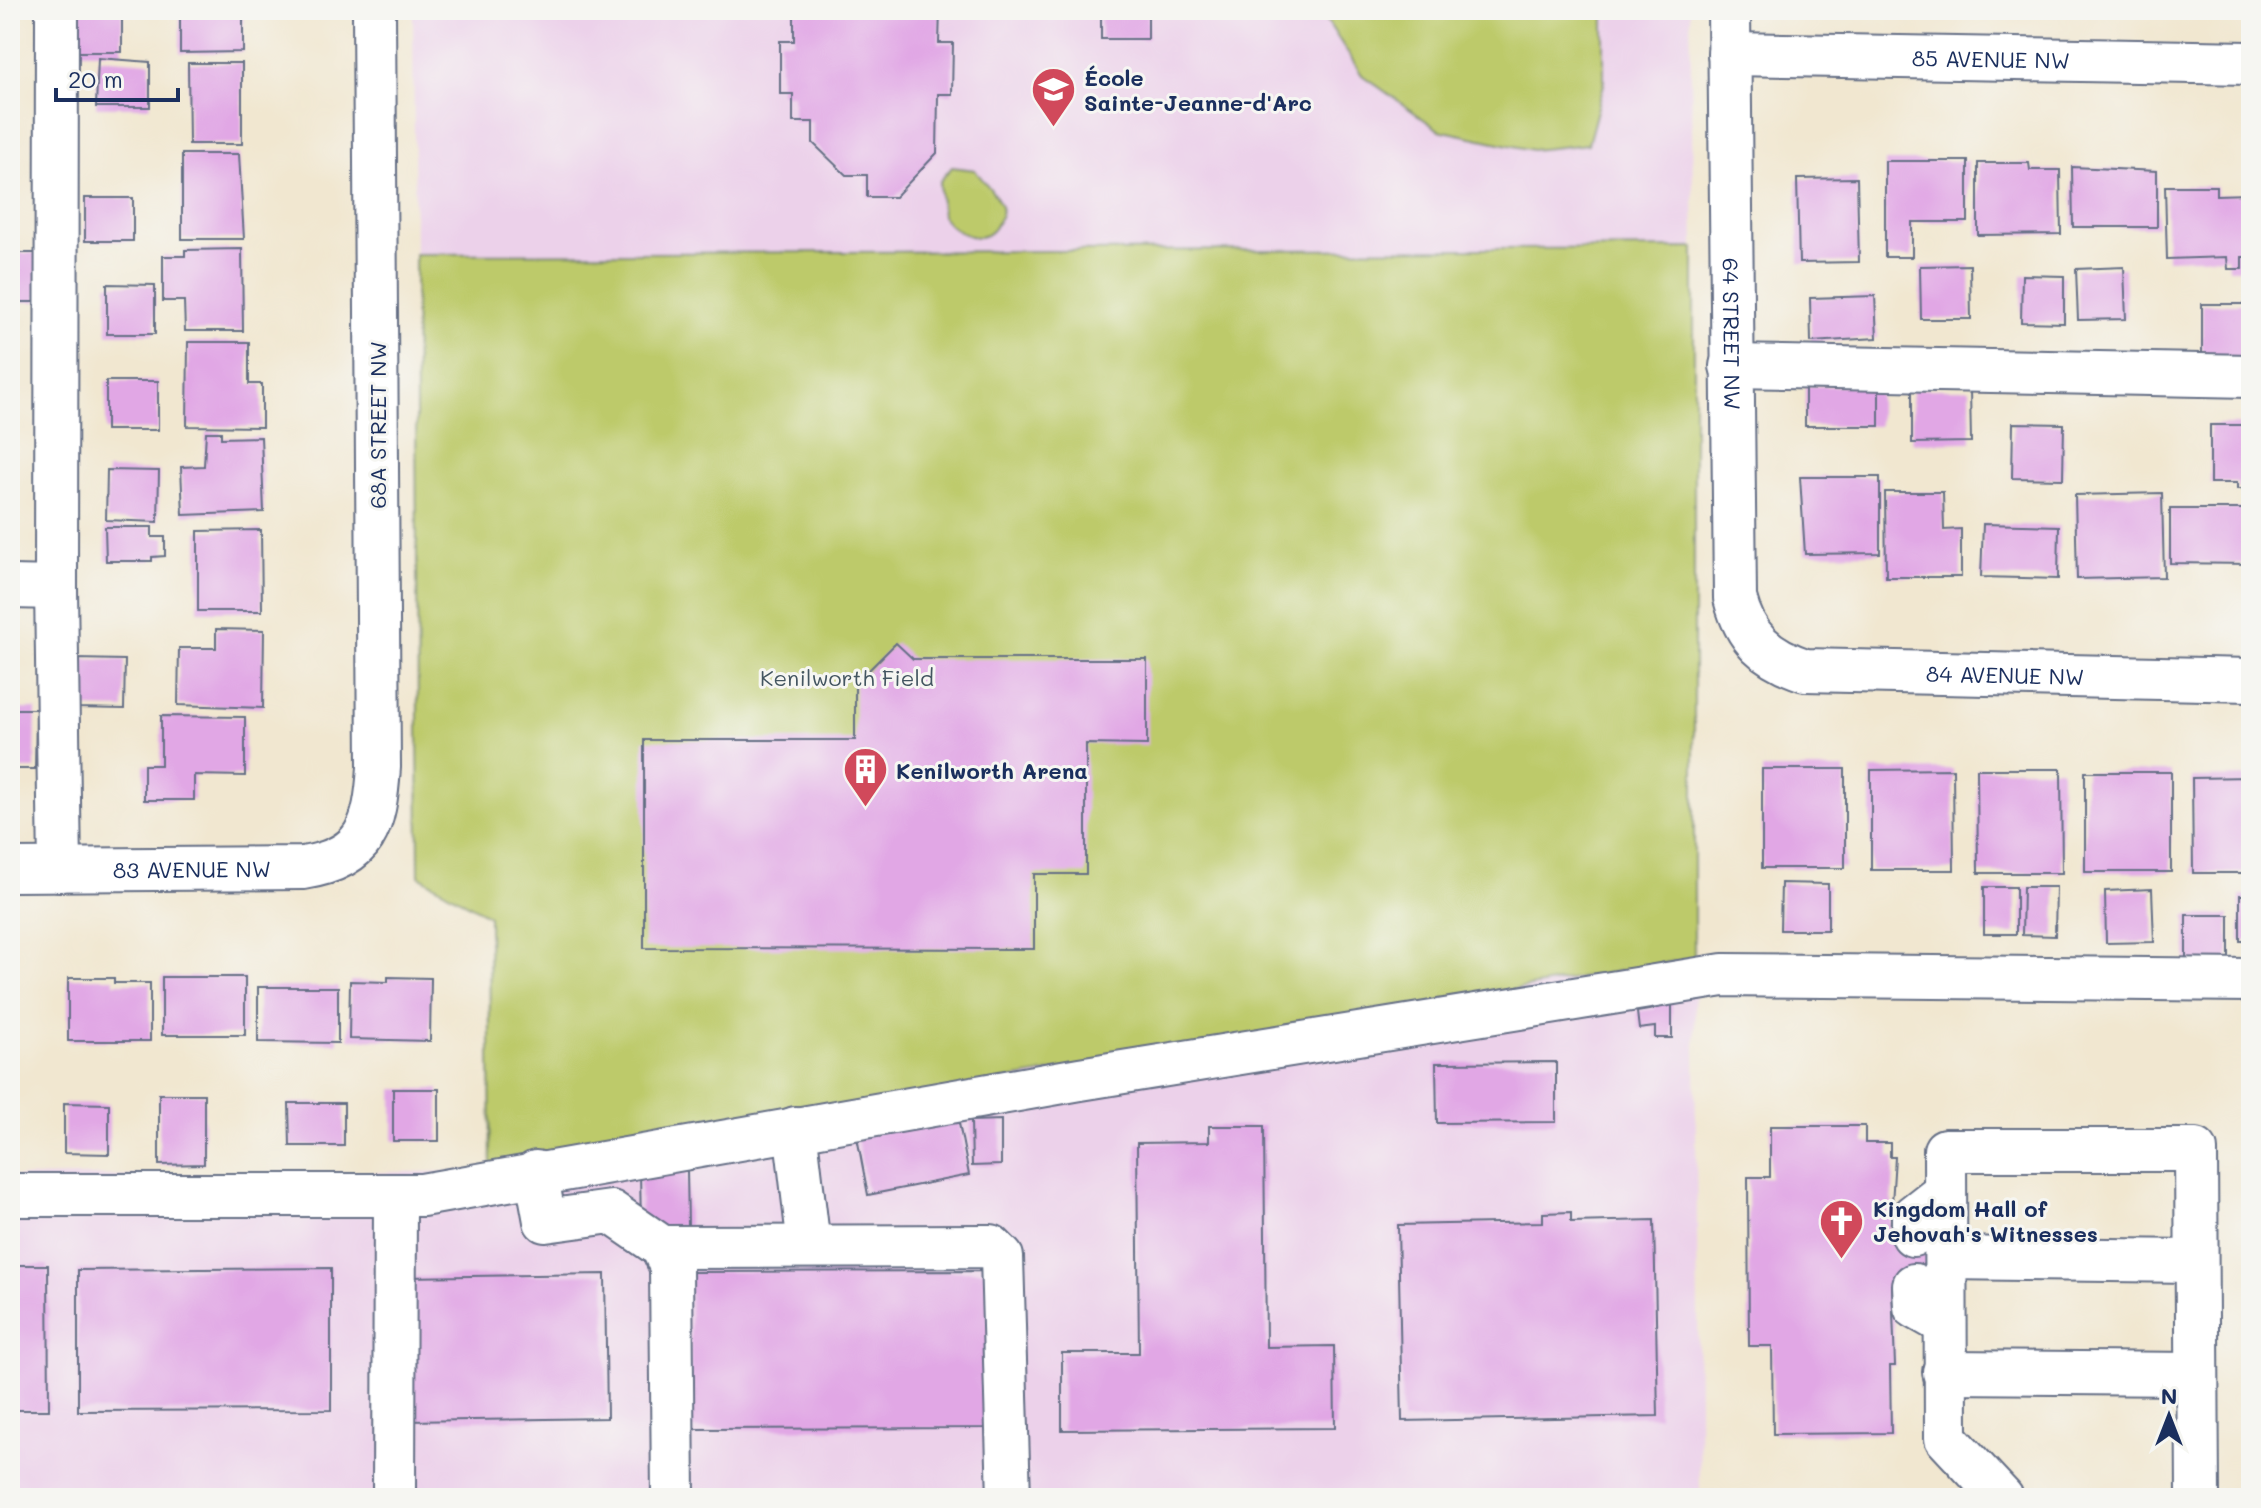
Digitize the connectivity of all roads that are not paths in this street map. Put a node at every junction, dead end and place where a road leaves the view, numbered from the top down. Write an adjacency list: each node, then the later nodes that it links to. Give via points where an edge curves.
1 (57, 10): 9 (street)
2 (374, 10): 12 (street, 68A STREET NW, via 379,767 376,808)
3 (1729, 10): 4 (street, 64 STREET NW)
4 (1729, 54): 5 (street, 85 AVENUE NW); 6 (street, 64 STREET NW)
5 (2251, 63)
6 (1731, 366): 7 (street); 10 (street, 64 STREET NW, via 1735,598 1740,618)
7 (2251, 376)
8 (10, 587): 9 (street)
9 (56, 588): 14 (street)
10 (1764, 651): 11 (street, 84 AVENUE NW, via 1805,670)
11 (2251, 680)
12 (364, 837): 14 (street, 83 AVENUE NW, via 340,859 303,868)
13 (10, 870): 14 (street, 83 AVENUE NW)
14 (60, 870)
15 (2251, 980): 16 (street, via 1723,975)
16 (795, 1128): 17 (street); 20 (street)
17 (536, 1172): 19 (street, via 422,1195); 21 (street, via 545,1221 611,1212)
18 (10, 1195): 19 (street)
19 (395, 1195): 28 (street)
20 (809, 1246): 21 (street); 30 (street, via 991,1246 1002,1257)
21 (662, 1247): 29 (street, via 671,1267)
22 (1929, 1247): 23 (street); 23 (street, via 1945,1191 1945,1150 2196,1150); 25 (street)
23 (2195, 1261): 27 (street)
24 (1914, 1285): 25 (street, via 1915,1307)
25 (1945, 1324): 26 (street)
26 (1944, 1372): 27 (street); 31 (street, via 1946,1438)
27 (2197, 1374): 32 (street)
28 (394, 1498)
29 (673, 1498)
30 (1009, 1498)
31 (2002, 1498)
32 (2198, 1498)

